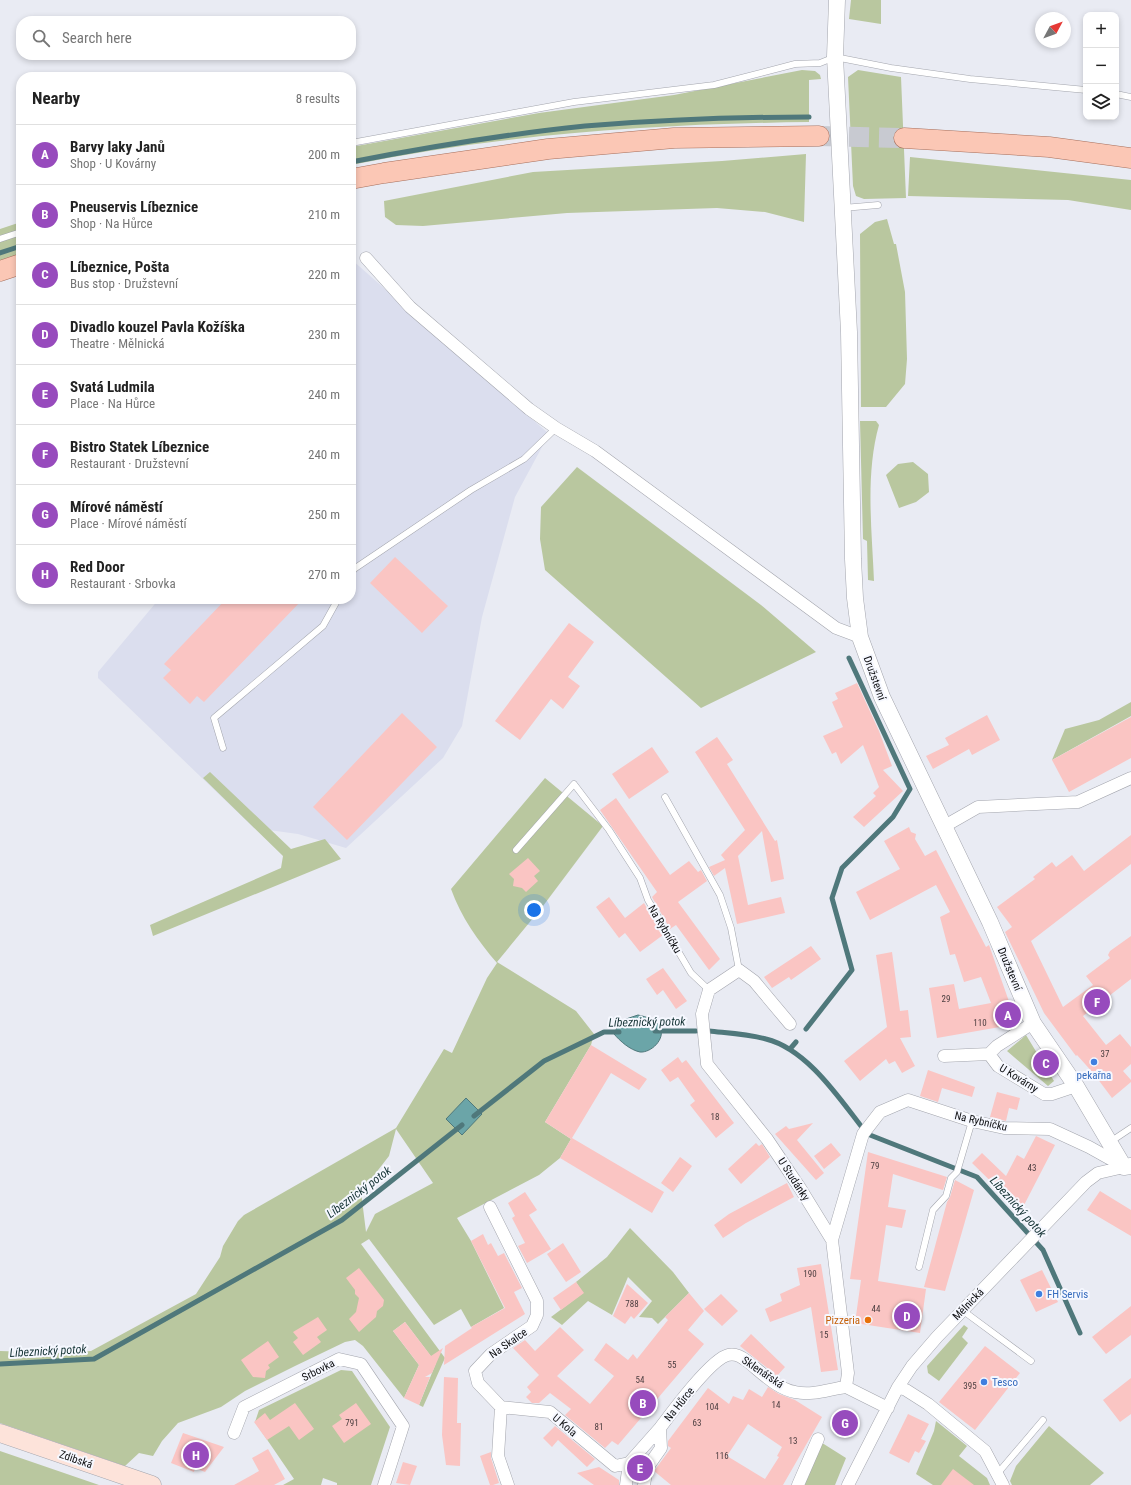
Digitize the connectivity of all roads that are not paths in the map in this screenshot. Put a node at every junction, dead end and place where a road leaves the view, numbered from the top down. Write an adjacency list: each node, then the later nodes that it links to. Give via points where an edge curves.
1 (837, 0): 2 (street, Družstevní)
2 (835, 57): 3 (lane, via 970,79); 8 (lane, via 820,63 795,64 714,84 574,102); 12 (street, Družstevní)
3 (1083, 90)
4 (1119, 95): 5 (lane)
5 (1131, 97)
6 (819, 136): 10 (main road, via 674,138 556,149)
7 (904, 138): 9 (main road, via 1049,147)
8 (356, 142)
9 (1131, 158)
10 (356, 178)
11 (878, 205): 12 (lane)
12 (843, 208): 21 (street, Družstevní, via 849,332 853,559)
13 (16, 234): 14 (lane)
14 (0, 239)
15 (366, 258): 18 (street, via 410,307 529,409)
16 (16, 266): 17 (main road)
17 (0, 271)
18 (556, 428): 19 (lane, via 524,459 471,490); 21 (street, via 594,451 836,628)
19 (356, 568)
20 (335, 604): 22 (lane, via 323,626 214,718)
21 (860, 637): 25 (street, Družstevní, via 882,697)
22 (223, 748)
23 (1131, 778): 25 (street, via 1078,802 978,807)
24 (665, 798): 27 (lane, via 720,895 731,928)
25 (943, 827): 29 (street, Družstevní, via 990,922)
26 (516, 850): 28 (lane, Na Rybníčku, via 574,784 609,830 640,878 648,900 691,973)
27 (739, 970): 28 (street); 30 (street, via 754,981)
28 (709, 990): 39 (street, U Studánky, via 702,1014 707,1064 767,1139)
29 (1033, 1023): 31 (street, U Kovárny); 33 (street, Družstevní)
30 (790, 1024)
31 (989, 1054): 32 (street); 33 (street, U Kovárny, via 998,1066 1044,1094)
32 (944, 1056)
33 (1076, 1086): 36 (street, Družstevní)
34 (972, 1121): 37 (street, Na Rybníčku, via 1004,1128 1050,1129); 39 (street, Na Rybníčku, via 908,1100 880,1112 863,1134); 40 (lane, via 957,1172 951,1178 946,1196 933,1210)
35 (1131, 1128): 36 (lane)
36 (1110, 1142): 37 (street, Družstevní)
37 (1128, 1166): 41 (street, Mělnická, via 1098,1173 1086,1182)
38 (490, 1207): 46 (street, Na Skalce, via 537,1301 537,1315 532,1326 491,1354 475,1371 478,1383)
39 (832, 1240): 44 (street, U Studánky, via 848,1373)
40 (919, 1267)
41 (962, 1310): 43 (lane); 45 (street, Mělnická)
42 (726, 1355): 44 (street, Sklenářská, via 736,1355 744,1359 773,1382 793,1392 814,1393); 49 (street, Na Hůrce, via 685,1395)
43 (1031, 1361)
44 (846, 1387): 47 (street)
45 (898, 1387): 47 (street, Mělnická); 54 (street, via 928,1404 985,1451)
46 (501, 1407): 53 (street, U Kola, via 550,1412 615,1466); 57 (street, via 498,1456)
47 (888, 1408): 61 (street, Mělnická)
48 (1043, 1420): 54 (lane)
49 (660, 1428): 53 (street); 59 (street, Na Hůrce, via 661,1448 647,1468)
50 (234, 1433): 56 (street, Srbovka, via 244,1407 339,1360 361,1364 403,1426)
51 (0, 1434): 55 (main road, Zdibská)
52 (818, 1439): 60 (street)
53 (630, 1463): 58 (street)
54 (998, 1473): 62 (street)
55 (152, 1485)
56 (384, 1485)
57 (508, 1485)
58 (626, 1485)
59 (644, 1485)
60 (798, 1485)
61 (848, 1485)
62 (1003, 1485)

